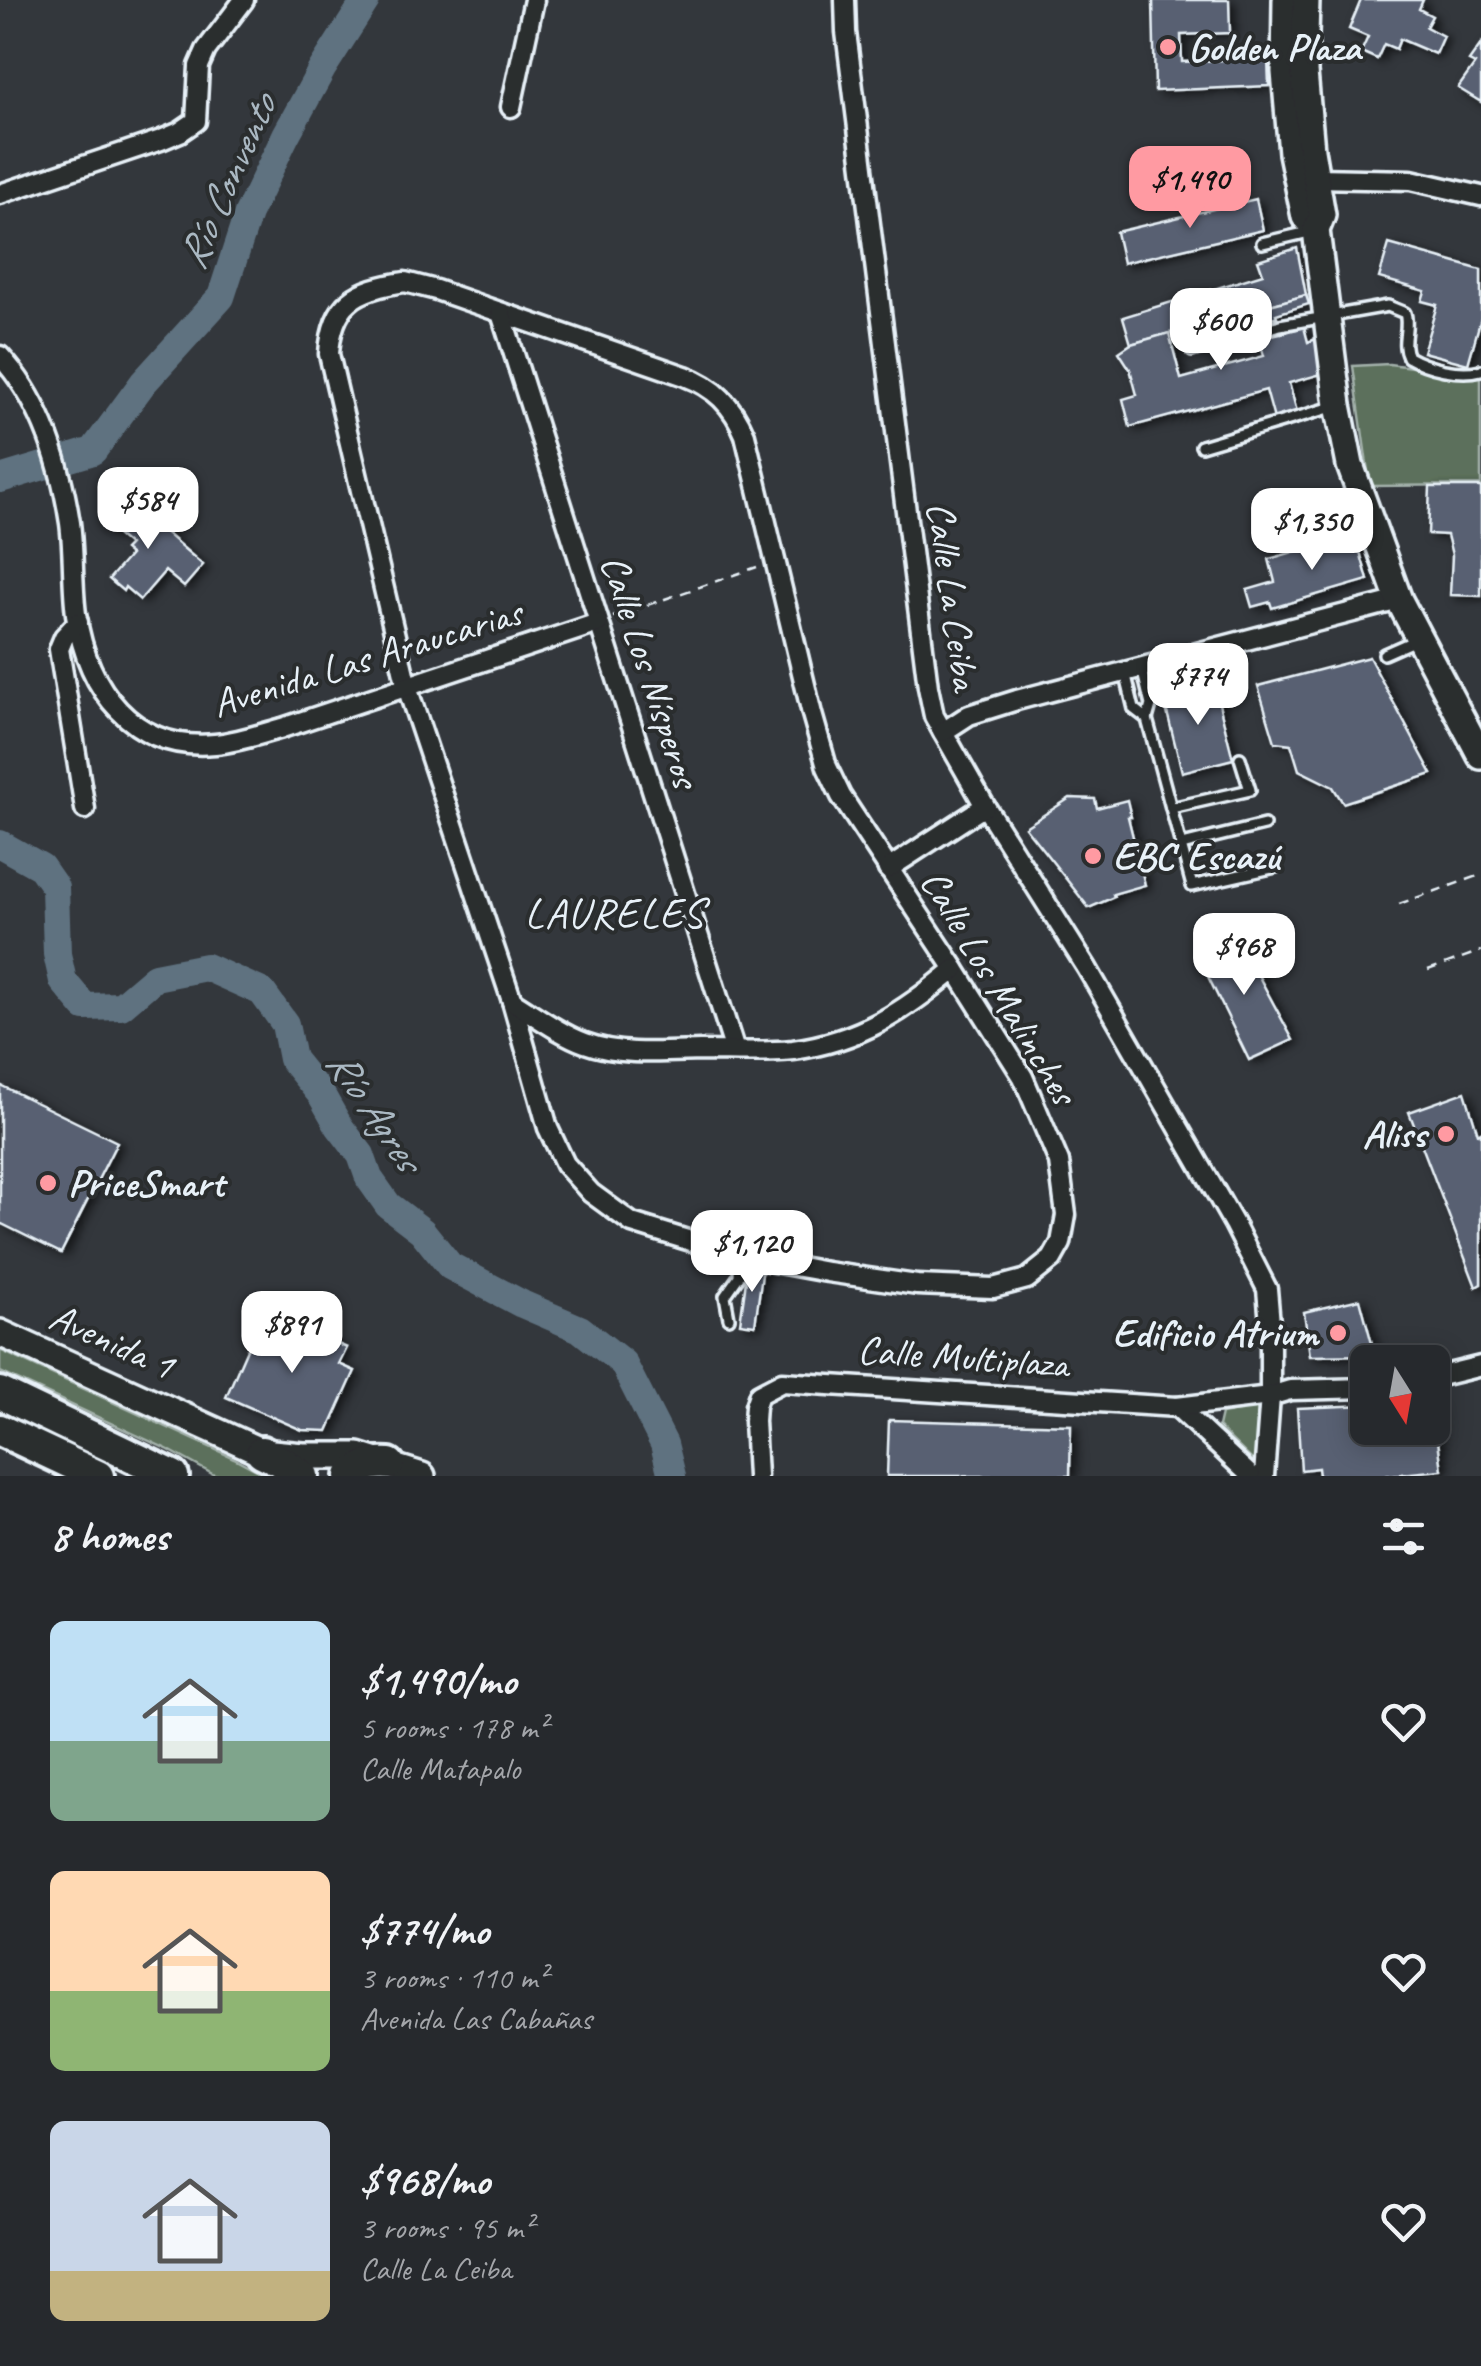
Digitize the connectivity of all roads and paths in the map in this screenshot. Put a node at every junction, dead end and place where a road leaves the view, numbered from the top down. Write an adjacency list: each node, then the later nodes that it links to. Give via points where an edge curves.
1 (244, 0): 8 (street, via 199,66 196,120 180,132)
2 (534, 0): 6 (street)
3 (846, 0): 28 (street, Calle La Ceiba, via 928,687)
4 (1286, 0): 10 (street, via 1292,154 1304,217)
5 (1306, 0): 7 (street, via 1304,72)
6 (510, 106)
7 (1316, 178): 9 (street, via 1411,180); 10 (street, via 1322,215)
8 (0, 194)
9 (1481, 196)
10 (1316, 230): 11 (lane); 13 (street)
11 (1262, 243)
12 (501, 313): 19 (street, Calle Los Malinches, via 712,388 746,434); 22 (street, Calle Los Nísperos); 26 (street, Calle Los Malinches, via 405,282 353,296 330,333 328,354)
13 (1326, 316): 14 (lane); 16 (lane, via 1398,308 1407,319 1408,356 1416,362); 17 (street)
14 (1192, 351)
15 (0, 356): 21 (street, Avenida Las Araucarias, via 28,395 59,476)
16 (1481, 370)
17 (1338, 405): 18 (lane); 20 (street, via 1350,465)
18 (1200, 446)
19 (775, 560): 22 (path); 37 (street, Calle Los Malinches, via 826,767)
20 (1399, 600): 23 (street); 25 (street)
21 (78, 622): 26 (street, Avenida Las Araucarias, via 109,700 142,730 169,741 239,740); 33 (street, via 59,649)
22 (598, 622): 26 (street, Avenida Las Araucarias); 44 (street, Calle Los Nísperos)
23 (1420, 638): 24 (lane); 29 (street)
24 (1384, 654)
25 (1133, 670): 27 (lane, via 1151,705); 27 (lane, via 1134,709); 28 (street, via 968,715)
26 (407, 687): 43 (street, Calle Los Malinches)
27 (1146, 720): 32 (lane)
28 (943, 732): 31 (street, Calle La Ceiba)
29 (1481, 756)
30 (1240, 758): 32 (lane, via 1250,790)
31 (985, 806): 37 (street); 52 (street, Calle La Ceiba, via 1086,968 1266,1289)
32 (1172, 808): 35 (lane)
33 (85, 810)
34 (1264, 825): 35 (lane)
35 (1182, 845): 36 (lane, via 1192,886)
36 (1276, 866)
37 (888, 869): 41 (street, Calle Los Malinches)
38 (1481, 875): 39 (path)
39 (1399, 904)
40 (1481, 951): 42 (path)
41 (955, 968): 44 (street, via 882,1023 842,1040); 45 (street, Calle Los Malinches, via 1022,1078 1058,1162 1066,1216 1052,1259 1027,1279 993,1288 917,1285)
42 (1428, 970)
43 (512, 1001): 44 (street, via 587,1044); 45 (street, Calle Los Malinches, via 548,1128 565,1164 632,1223)
44 (735, 1051)
45 (740, 1256): 46 (lane, via 739,1276 725,1296)
46 (729, 1318)
47 (0, 1332): 55 (street, Avenida 1)
48 (1481, 1366): 49 (street)
49 (1450, 1374)
50 (1350, 1388): 52 (street, Calle Multiplaza)
51 (0, 1393): 58 (highway)
52 (1270, 1396): 53 (street, Calle Multiplaza); 64 (street, Calle La Ceiba)
53 (1177, 1407): 62 (street, Calle Multiplaza, via 782,1382 759,1394 755,1406); 63 (street)
54 (0, 1430): 57 (highway)
55 (262, 1452): 56 (street, Avenida 1, via 358,1456); 59 (highway)
56 (389, 1464): 60 (highway, via 364,1466); 61 (street, Avenida 1)
57 (98, 1476)
58 (172, 1476)
59 (303, 1476)
60 (351, 1476)
61 (422, 1476)
62 (757, 1476)
63 (1251, 1476)
64 (1264, 1476)

